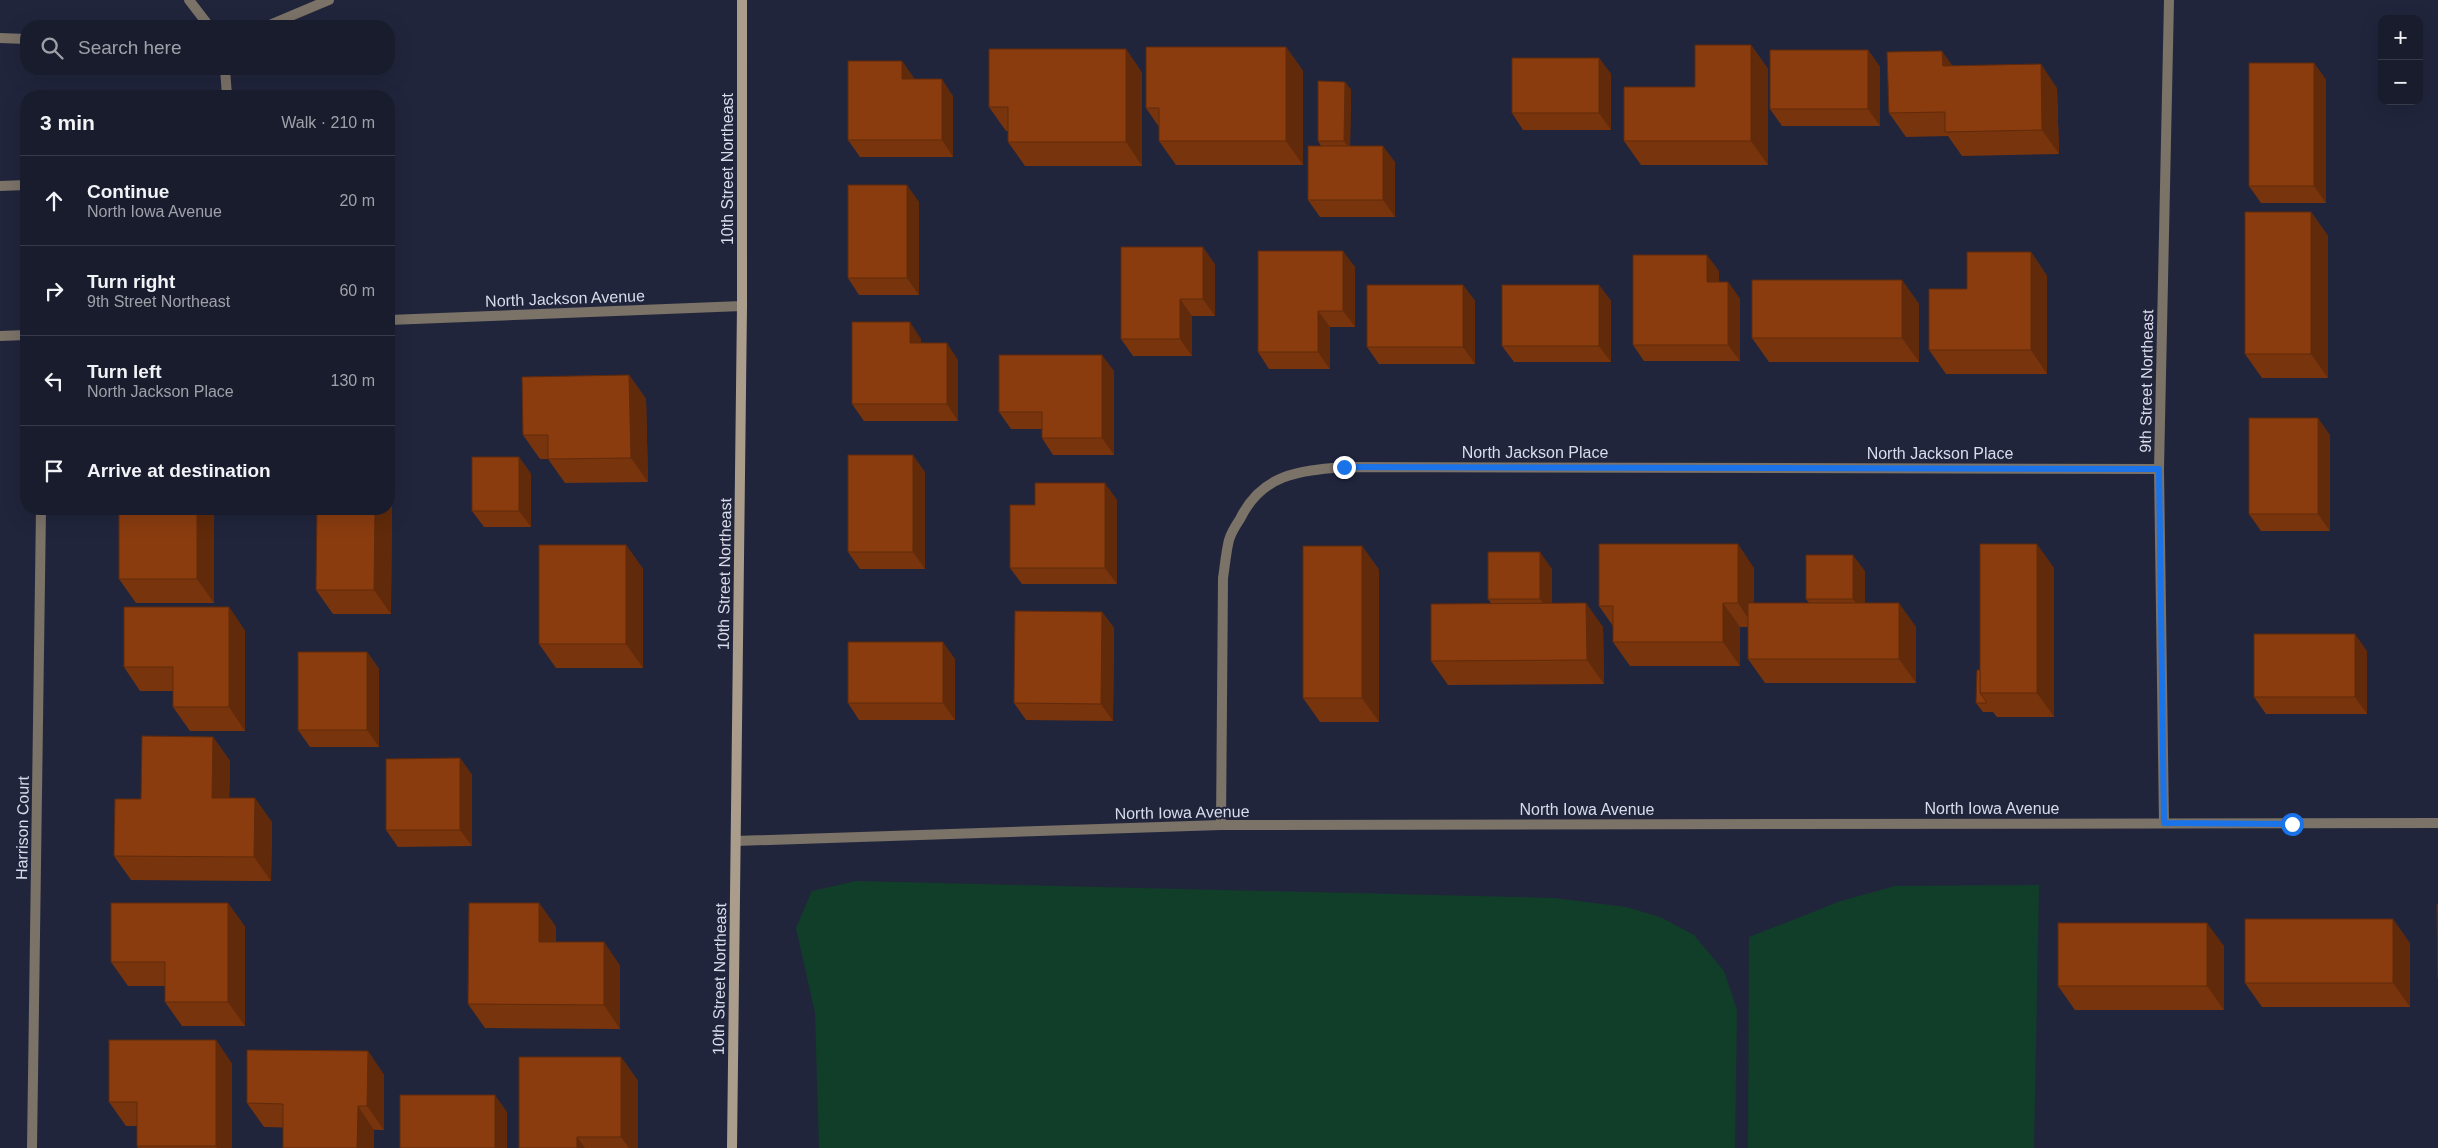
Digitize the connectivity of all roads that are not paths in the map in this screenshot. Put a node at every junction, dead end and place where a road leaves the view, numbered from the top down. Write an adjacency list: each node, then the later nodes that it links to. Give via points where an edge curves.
1 (189, 0): 5 (street)
2 (328, 0): 6 (street)
3 (742, 0): 13 (main road, 10th Street Northeast)
4 (2169, 0): 17 (street, 9th Street Northeast)
5 (204, 20)
6 (281, 20)
7 (0, 38): 8 (street)
8 (20, 39)
9 (225, 75): 10 (street)
10 (227, 90)
11 (20, 185): 12 (street)
12 (0, 186)
13 (742, 306): 14 (street, North Jackson Avenue); 22 (main road, 10th Street Northeast)
14 (395, 320)
15 (20, 335): 16 (street)
16 (0, 336)
17 (2159, 469): 19 (street, 9th Street Northeast); 21 (street, North Jackson Place, via 1344,467 1284,476 1264,487 1246,506 1230,539 1223,578)
18 (41, 515): 23 (street, Harrison Court)
19 (2164, 823): 20 (street, North Iowa Avenue); 21 (street, North Iowa Avenue)
20 (2438, 823)
21 (1221, 826): 22 (street, North Iowa Avenue)
22 (736, 841): 24 (main road, 10th Street Northeast)
23 (32, 1148)
24 (732, 1148)

